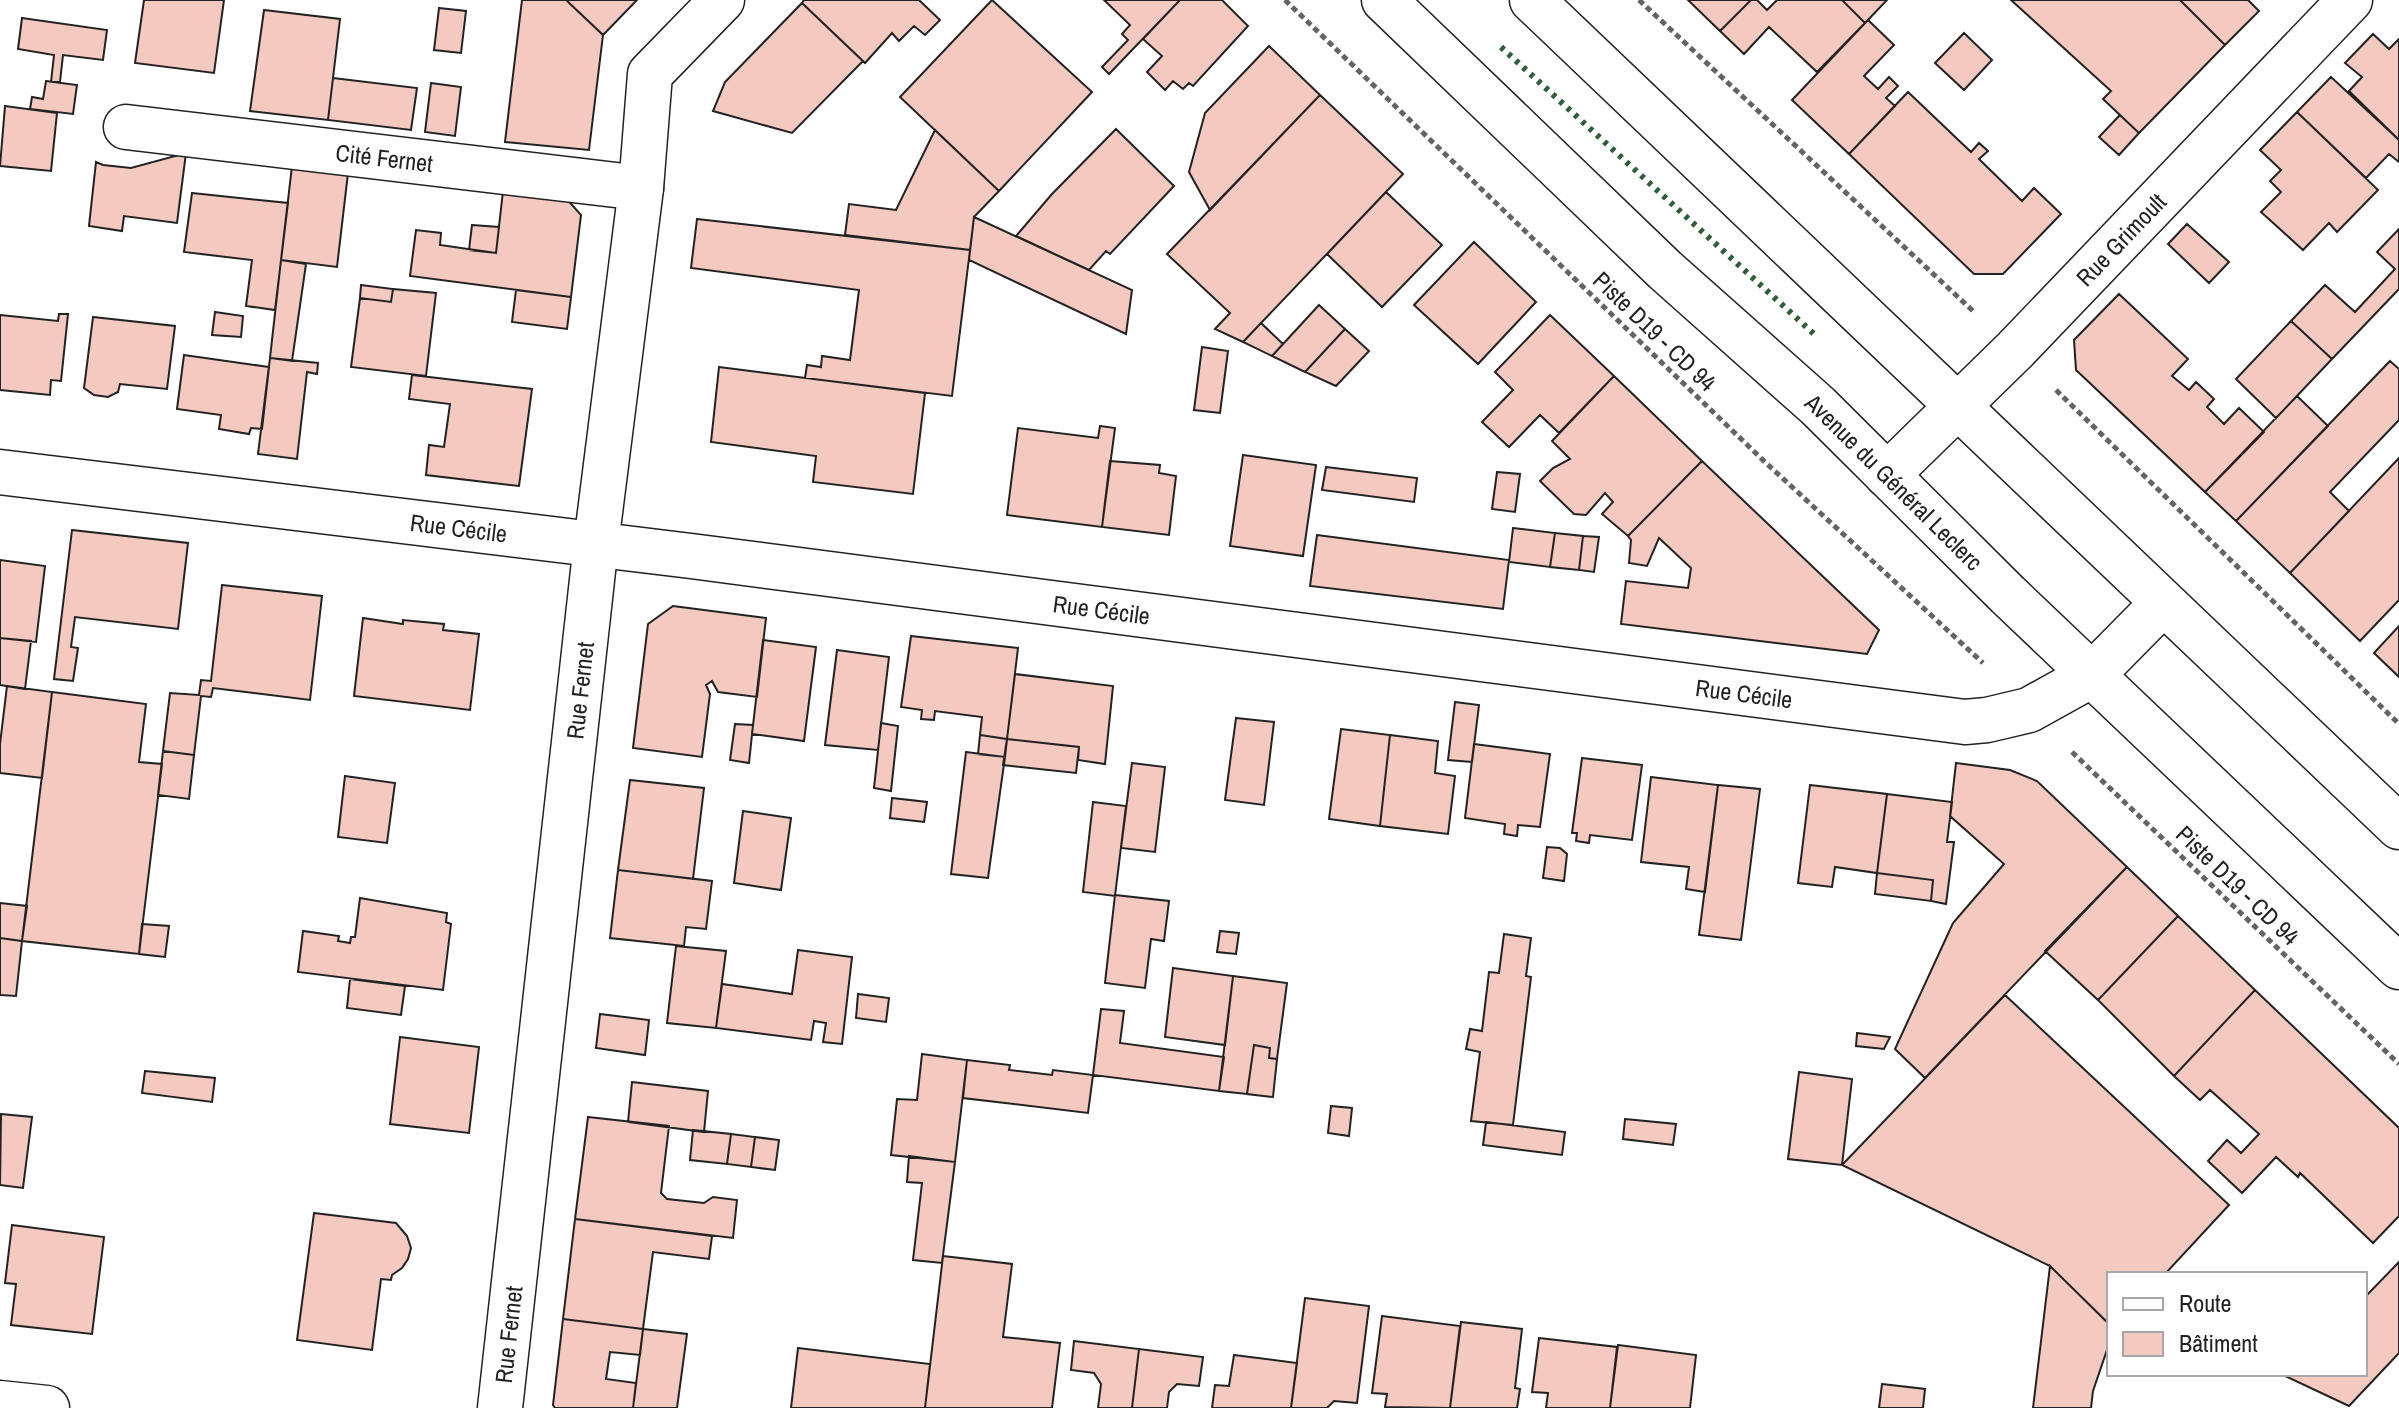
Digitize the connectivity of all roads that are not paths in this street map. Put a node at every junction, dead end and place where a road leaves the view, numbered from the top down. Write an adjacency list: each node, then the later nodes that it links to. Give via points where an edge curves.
1 (722, 0): 6 (street, Rue Fernet, via 650,74)
2 (1384, 0): 9 (street, Avenue du Général Leclerc)
3 (1532, 0): 7 (street)
4 (2350, 0): 7 (street, Rue Grimoult)
5 (126, 127): 6 (street, Cité Fernet)
6 (641, 188): 10 (street, Rue Fernet)
7 (1958, 404): 9 (street, Rue Grimoult); 11 (street)
8 (0, 472): 10 (street, Rue Cécile)
9 (1887, 475): 12 (street, Avenue du Général Leclerc)
10 (596, 544): 12 (street, Rue Cécile, via 1965,722 2029,710); 17 (street, Rue Fernet)
11 (2163, 603): 12 (street, Rue Cécile); 13 (street)
12 (2092, 675): 14 (street, Avenue du Général Leclerc)
13 (2399, 827)
14 (2399, 967)
15 (0, 1403): 16 (street)
16 (47, 1408)
17 (500, 1408)

